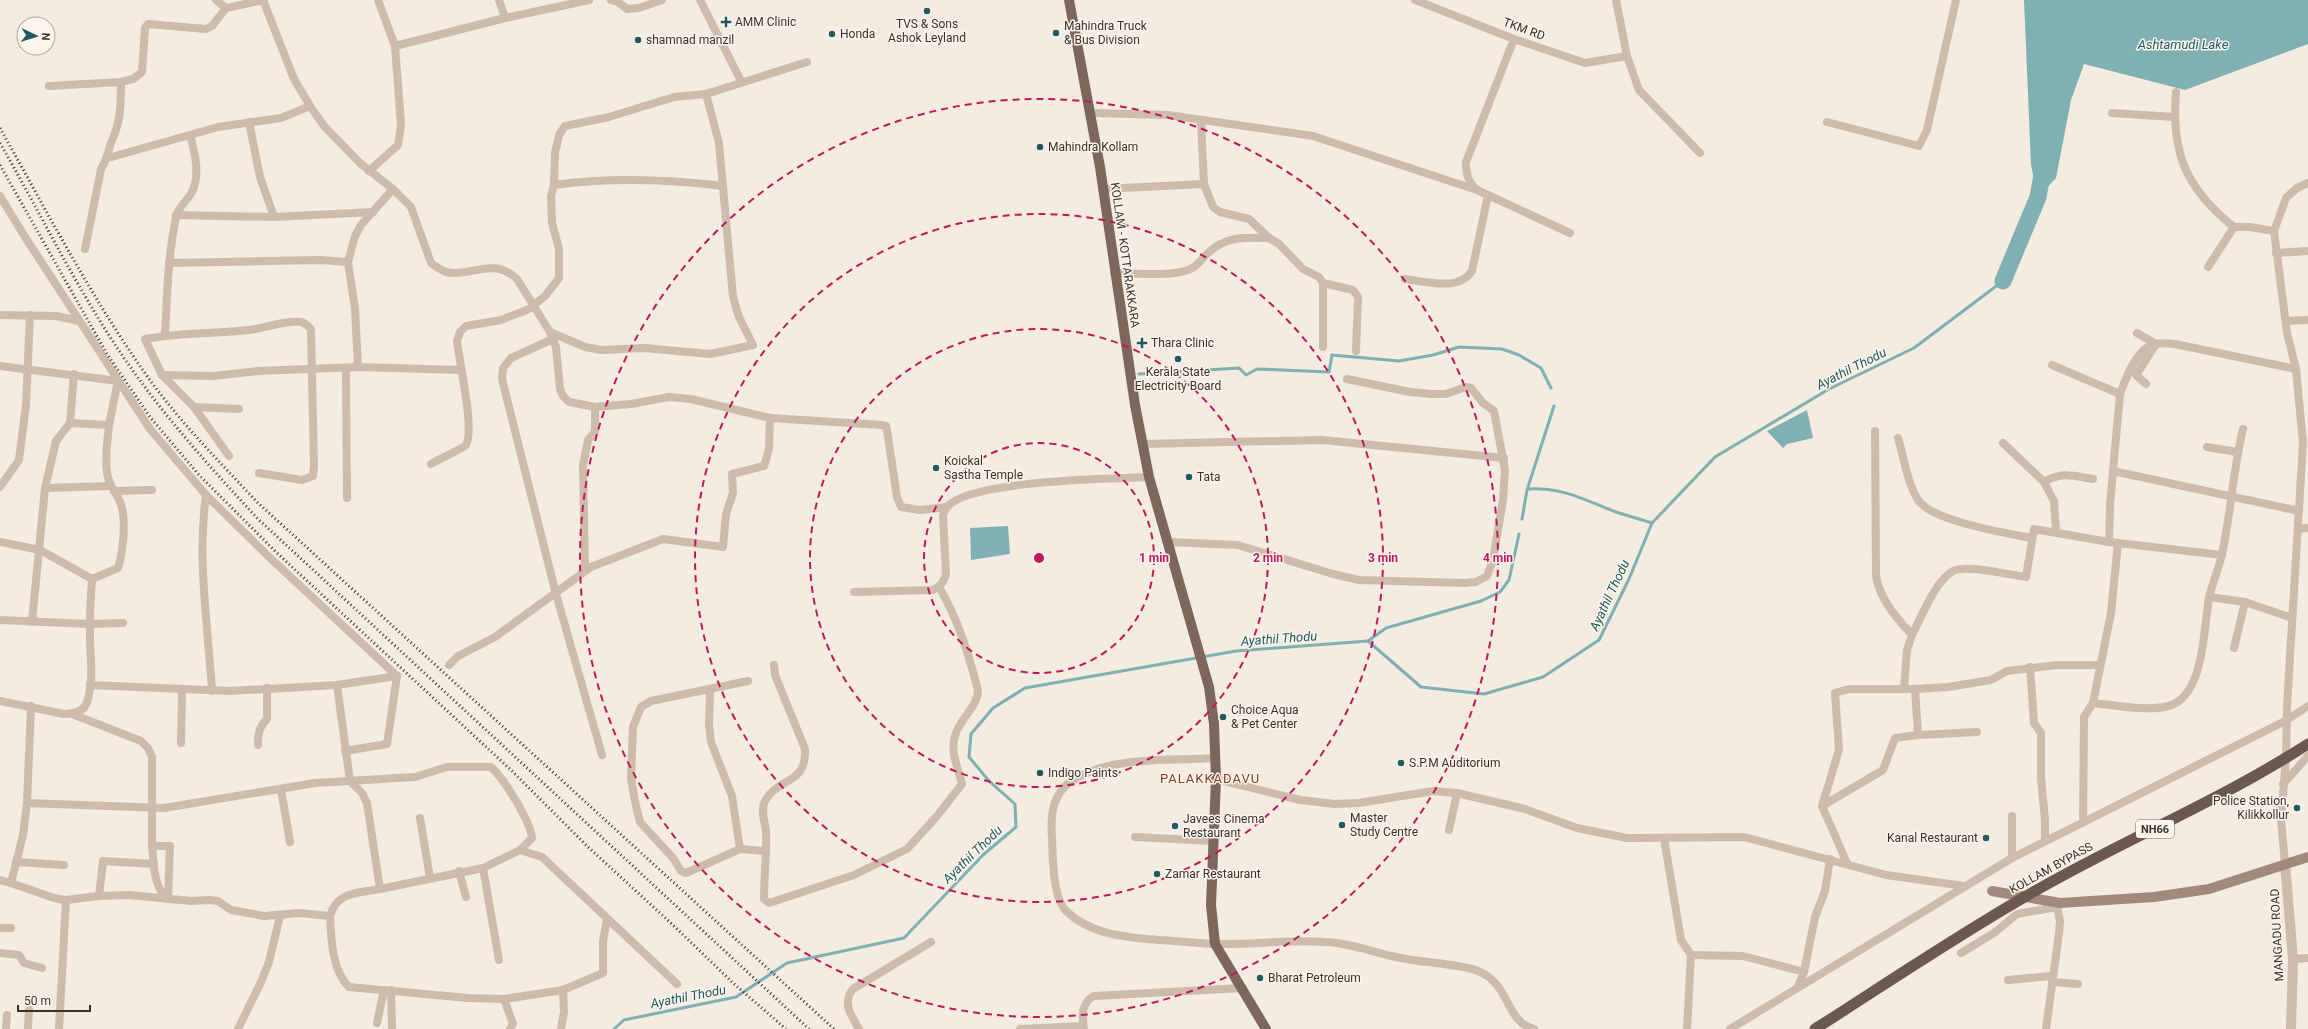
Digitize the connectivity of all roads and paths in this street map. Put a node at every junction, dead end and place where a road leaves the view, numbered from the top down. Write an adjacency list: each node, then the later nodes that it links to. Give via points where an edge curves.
1 (216, 0): 13 (street)
2 (264, 0): 13 (street); 24 (street, via 294,79)
3 (378, 0): 16 (street)
4 (499, 0): 14 (street)
5 (589, 0): 14 (street)
6 (611, 0): 7 (street, via 627,9 639,8)
7 (662, 0)
8 (700, 0): 19 (street)
9 (1069, 0): 25 (main road, KOLLAM - KOTTARAKKARA)
10 (1415, 0): 15 (street, TKM RD)
11 (1616, 0): 17 (street)
12 (1956, 0): 30 (street, via 1927,130 1920,146)
13 (226, 8): 20 (street, via 212,26 206,29 148,24 145,28 142,72 133,79)
14 (505, 18): 16 (street)
15 (1514, 39): 17 (street, TKM RD, via 1585,63); 41 (street, via 1466,162 1468,179)
16 (395, 46): 34 (street, via 401,114 400,136 394,149)
17 (1627, 56): 32 (street, via 1639,90)
18 (806, 62): 19 (street)
19 (741, 81): 23 (street)
20 (121, 82): 21 (street); 33 (street, via 120,115)
21 (49, 86)
22 (2176, 92): 27 (street)
23 (706, 94): 37 (street, via 674,97 609,117 565,126 559,135 555,153); 38 (street, via 719,143)
24 (310, 106): 29 (street, via 280,118); 34 (street, via 335,138)
25 (1090, 113): 28 (street, via 1168,115); 40 (main road, KOLLAM - KOTTARAKKARA)
26 (2112, 113): 27 (street)
27 (2174, 117): 47 (street, via 2177,147 2189,179 2222,218)
28 (1200, 120): 36 (street); 41 (street, via 1313,136)
29 (249, 122): 31 (street); 46 (street, via 260,177)
30 (1827, 122)
31 (190, 135): 33 (street); 45 (street, via 196,155 194,184)
32 (1700, 153)
33 (108, 158): 51 (street, via 101,169)
34 (369, 171): 39 (street)
35 (2308, 183): 48 (street, via 2297,188 2286,198)
36 (1204, 184): 40 (street); 50 (street, via 1213,207 1220,212 1249,219)
37 (554, 186): 38 (street, via 589,180 635,178); 60 (street, via 551,208 559,249 559,278)
38 (723, 186): 68 (street, via 734,297 739,317 754,345 710,354 644,348 601,350)
39 (392, 189): 44 (street); 60 (street, via 411,207 431,263 450,273 492,267 510,273)
40 (1102, 189): 57 (main road, KOLLAM - KOTTARAKKARA)
41 (1477, 190): 42 (street)
42 (1488, 195): 49 (street); 58 (street, via 1472,271 1468,278 1446,283)
43 (0, 196): 64 (street)
44 (373, 212): 46 (street); 54 (street, via 355,236)
45 (176, 216): 46 (street); 55 (street)
46 (274, 217)
47 (2234, 227): 48 (street); 56 (street)
48 (2274, 231): 53 (street)
49 (1570, 233)
50 (1269, 238): 57 (street, via 1230,239 1216,245 1198,265 1189,270); 59 (street, via 1279,244 1303,269 1319,277)
51 (85, 249)
52 (2308, 251): 53 (street)
53 (2276, 253): 65 (street)
54 (348, 262): 55 (street, via 320,260); 74 (street, via 355,309)
55 (169, 263): 67 (street)
56 (2208, 267)
57 (1114, 273): 96 (main road, KOLLAM - KOTTARAKKARA)
58 (1405, 279)
59 (1323, 283): 70 (street); 71 (street, via 1353,290 1358,297)
60 (534, 305): 68 (street); 79 (street, via 529,310 501,320 466,326 457,340)
61 (0, 315): 62 (street)
62 (30, 315): 64 (street, via 56,316); 76 (street)
63 (2308, 320): 65 (street)
64 (79, 321): 83 (street)
65 (2286, 321): 77 (street)
66 (2137, 334): 69 (street)
67 (165, 335): 78 (street, via 251,330 302,322 311,329); 81 (street, via 145,339)
68 (552, 335): 87 (street, via 562,396 569,402); 131 (street, via 510,358 503,368 502,379)
69 (2156, 344): 77 (street, via 2175,344); 84 (street, via 2136,375); 85 (street, via 2144,350 2136,360)
70 (1323, 347)
71 (1356, 351)
72 (2052, 364): 85 (street)
73 (0, 366): 76 (street)
74 (358, 367): 75 (street); 79 (street)
75 (346, 368): 78 (street); 114 (street)
76 (26, 369): 80 (street); 108 (street, via 26,405 19,460)
77 (2296, 369): 99 (street)
78 (313, 370): 81 (street, via 258,371 213,376); 104 (street, via 313,476 302,480)
79 (461, 370): 102 (street, via 468,419 466,445 461,450 446,454)
80 (74, 374): 83 (street); 90 (street)
81 (162, 375): 86 (street)
82 (1347, 379): 101 (street, via 1431,394 1446,394 1466,387 1471,388 1494,410)
83 (118, 381): 91 (street); 112 (street, via 150,429)
84 (2146, 384)
85 (2120, 394): 103 (street)
86 (194, 407): 88 (street); 100 (street)
87 (595, 407): 89 (street, via 669,397 691,399); 127 (street, via 594,432 588,440 583,465)
88 (239, 409)
89 (770, 418): 115 (street, via 886,426 897,497 901,507 920,510); 127 (street, via 769,449 764,466 732,474 733,493 726,514 723,547 663,539 625,552)
90 (70, 423): 91 (street); 109 (street, via 56,441)
91 (109, 425): 110 (street, via 107,471)
92 (2243, 429): 98 (street)
93 (1875, 431): 139 (street, via 1878,587 1884,599)
94 (1898, 438): 120 (street, via 1919,502 1932,512 1995,531)
95 (2003, 443): 107 (street)
96 (1143, 444): 101 (street, via 1322,440); 105 (main road, KOLLAM - KOTTARAKKARA)
97 (2207, 447): 98 (street)
98 (2237, 452): 113 (street)
99 (2305, 454): 116 (street)
100 (229, 456)
101 (1504, 458): 122 (street, via 1503,500 1493,560 1487,576 1476,582 1439,584 1359,580 1238,546)
102 (431, 464)
103 (2113, 471): 113 (street); 123 (street)
104 (259, 473)
105 (1149, 477): 115 (street, via 1014,486 976,493); 122 (main road, KOLLAM - KOTTARAKKARA)
106 (2093, 479): 107 (street, via 2055,475)
107 (2044, 482): 119 (street, via 2054,501)
108 (0, 487)
109 (45, 488): 110 (street); 125 (street)
110 (112, 488): 111 (street); 128 (street, via 121,503 122,555 118,568)
111 (152, 490)
112 (206, 495): 145 (street); 154 (street, via 202,559)
113 (2231, 495): 116 (street); 126 (street)
114 (347, 498)
115 (946, 507): 129 (street, via 942,529 946,573)
116 (2299, 511): 118 (street)
117 (2308, 528): 118 (street)
118 (2298, 529): 134 (street)
119 (2056, 532): 120 (street, via 2036,528 2032,530); 123 (street)
120 (2031, 538): 139 (street, via 2026,577 1972,569 1954,570 1934,592)
121 (0, 542): 125 (street)
122 (1168, 542): 169 (main road, KOLLAM - KOTTARAKKARA, via 1209,687)
123 (2109, 542): 124 (street)
124 (2118, 543): 126 (street); 143 (street, via 2111,613)
125 (40, 550): 128 (street); 136 (street)
126 (2222, 554): 132 (street)
127 (585, 571): 131 (street)
128 (92, 579): 138 (street)
129 (939, 587): 130 (street, via 933,590); 191 (street, via 961,630 978,690 978,698 955,734 954,762 962,784 960,789 953,793 937,816 907,849 854,876 808,892 790,895 776,902 769,903 764,899)
130 (854, 592)
131 (556, 594): 141 (street, via 495,637 458,656); 167 (street)
132 (2209, 597): 133 (street); 156 (street, via 2200,660 2194,680 2179,701 2169,706 2154,708)
133 (2245, 602): 134 (street); 140 (street)
134 (2292, 618): 160 (street)
135 (0, 620): 136 (street)
136 (32, 622): 138 (street)
137 (123, 623): 138 (street)
138 (90, 624): 147 (street)
139 (1912, 635): 151 (street, via 1907,650)
140 (2234, 648)
141 (449, 665)
142 (774, 665): 191 (street, via 775,675 801,736 806,761 801,772 769,795 764,803)
143 (2099, 665): 144 (street); 156 (street)
144 (2030, 667): 153 (street, via 2007,671 1990,680); 185 (street, via 2034,723 2041,733 2040,778)
145 (397, 676): 148 (street); 166 (street, via 387,744)
146 (748, 681): 150 (street)
147 (90, 685): 152 (street); 159 (street, via 87,703)
148 (337, 685): 149 (street); 166 (street)
149 (267, 688): 154 (street); 165 (street, via 267,719 261,725)
150 (710, 689): 189 (street, via 711,742 732,796); 189 (street, via 650,701 641,707 633,727 631,779 640,822 673,858 681,871 693,871)
151 (1904, 689): 153 (street); 177 (street, via 1849,689 1835,693 1839,750)
152 (182, 690): 154 (street); 163 (street)
153 (1914, 690): 162 (street)
154 (212, 691)
155 (0, 701): 157 (street)
156 (2093, 703): 181 (street, via 2084,717)
157 (31, 706): 159 (street); 176 (street)
158 (2308, 706): 160 (street)
159 (72, 714): 178 (street, via 141,741 148,748 152,757)
160 (2287, 720): 170 (street); 181 (street)
161 (1977, 732): 162 (street)
162 (1918, 735): 177 (street, via 1895,738 1883,770)
163 (181, 743)
164 (2308, 744): 170 (highway, KOLLAM BYPASS / NH66)
165 (258, 745)
166 (345, 751): 172 (street)
167 (602, 755)
168 (2308, 756): 173 (street)
169 (1215, 758): 171 (main road); 220 (street, via 1136,762 1106,766 1092,771 1079,776 1063,788 1056,797 1051,819 1056,887 1064,909 1080,922 1102,932 1126,937)
170 (2286, 758): 173 (street); 210 (highway, KOLLAM BYPASS / NH66, via 2202,805)
171 (1216, 779): 175 (street, via 1300,800 1335,804 1359,803 1433,791); 186 (main road)
172 (350, 781): 174 (street); 190 (street, via 415,777 447,767 491,767 513,796 531,831 532,838); 206 (street, via 362,793 367,803)
173 (2283, 785): 198 (street, via 2281,819)
174 (281, 789): 178 (street); 187 (street)
175 (1457, 793): 182 (street); 184 (street, via 1524,810 1577,828 1627,838)
176 (27, 803): 178 (street); 195 (street)
177 (1822, 806): 197 (street)
178 (152, 808): 188 (street)
179 (2012, 816): 193 (street)
180 (420, 818): 202 (street)
181 (2083, 821): 185 (street)
182 (1449, 830)
183 (1135, 837): 186 (street)
184 (1664, 838): 194 (street, via 1744,838); 223 (street, via 1681,940)
185 (2045, 840): 193 (street)
186 (1213, 841): 220 (main road, via 1211,905)
187 (290, 842)
188 (152, 846): 196 (street); 211 (street, via 170,846)
189 (740, 849): 191 (street)
190 (520, 850): 200 (street); 216 (street, via 542,857)
191 (764, 851)
192 (2308, 857): 198 (main road)
193 (2012, 858): 205 (street)
194 (1830, 859): 197 (street); 228 (street, via 1825,891 1815,917)
195 (16, 862): 199 (street); 204 (street)
196 (154, 864): 208 (street, via 103,862); 211 (street, via 157,883 162,895)
197 (1847, 864): 205 (street, via 1886,875)
198 (2285, 864): 213 (main road, via 2209,889); 225 (street, MANGADU ROAD)
199 (64, 865)
200 (483, 868): 201 (street); 226 (street)
201 (459, 871): 202 (street); 209 (street)
202 (430, 878): 206 (street)
203 (0, 880): 204 (street)
204 (11, 883): 212 (street)
205 (1964, 886): 233 (street)
206 (380, 889): 215 (street, via 344,896 333,905)
207 (1992, 890): 210 (main road)
208 (99, 896): 211 (street, via 129,895); 212 (street)
209 (466, 897)
210 (2023, 898): 213 (main road); 256 (highway, KOLLAM BYPASS / NH66)
211 (168, 899): 214 (street, via 218,900 231,910)
212 (66, 900): 245 (street)
213 (2059, 905): 222 (street, via 2017,914 1994,934); 229 (street, via 2059,933)
214 (280, 916): 215 (street, via 299,913); 246 (street, via 269,962)
215 (330, 916): 235 (street, via 332,941 343,982 349,987)
216 (607, 918): 231 (street); 236 (street, via 603,942 603,973)
217 (0, 928): 218 (street)
218 (11, 928)
219 (931, 942): 250 (street, via 848,994 850,1012)
220 (1215, 944): 234 (main road); 242 (street, via 1324,941 1478,971 1493,980 1505,995)
221 (0, 953): 227 (street, via 19,955 24,963)
222 (1961, 953)
223 (1691, 954): 228 (street, via 1743,956); 254 (street)
224 (2308, 958): 225 (street)
225 (2293, 959): 258 (street, MANGADU ROAD)
226 (499, 960)
227 (42, 968)
228 (1804, 972): 233 (street)
229 (2052, 979): 230 (street); 232 (street); 257 (street)
230 (2008, 980)
231 (677, 984)
232 (2078, 984)
233 (1798, 987): 255 (street)
234 (1243, 988): 241 (street, via 1094,996 1087,1000 1083,1008); 252 (main road)
235 (387, 990): 237 (street); 240 (street); 247 (street)
236 (563, 990): 237 (street); 249 (street, via 564,1012)
237 (504, 999): 248 (street, via 513,1024)
238 (29, 1010): 244 (street)
239 (7, 1015): 243 (street)
240 (377, 1023)
241 (1084, 1027): 251 (street)
242 (1523, 1027): 253 (street)
243 (6, 1029)
244 (28, 1029)
245 (60, 1029)
246 (238, 1029)
247 (392, 1029)
248 (510, 1029)
249 (561, 1029)
250 (859, 1029)
251 (1020, 1029)
252 (1266, 1029)
253 (1534, 1029)
254 (1687, 1029)
255 (1730, 1029)
256 (1815, 1029)
257 (2046, 1029)
258 (2291, 1029)

